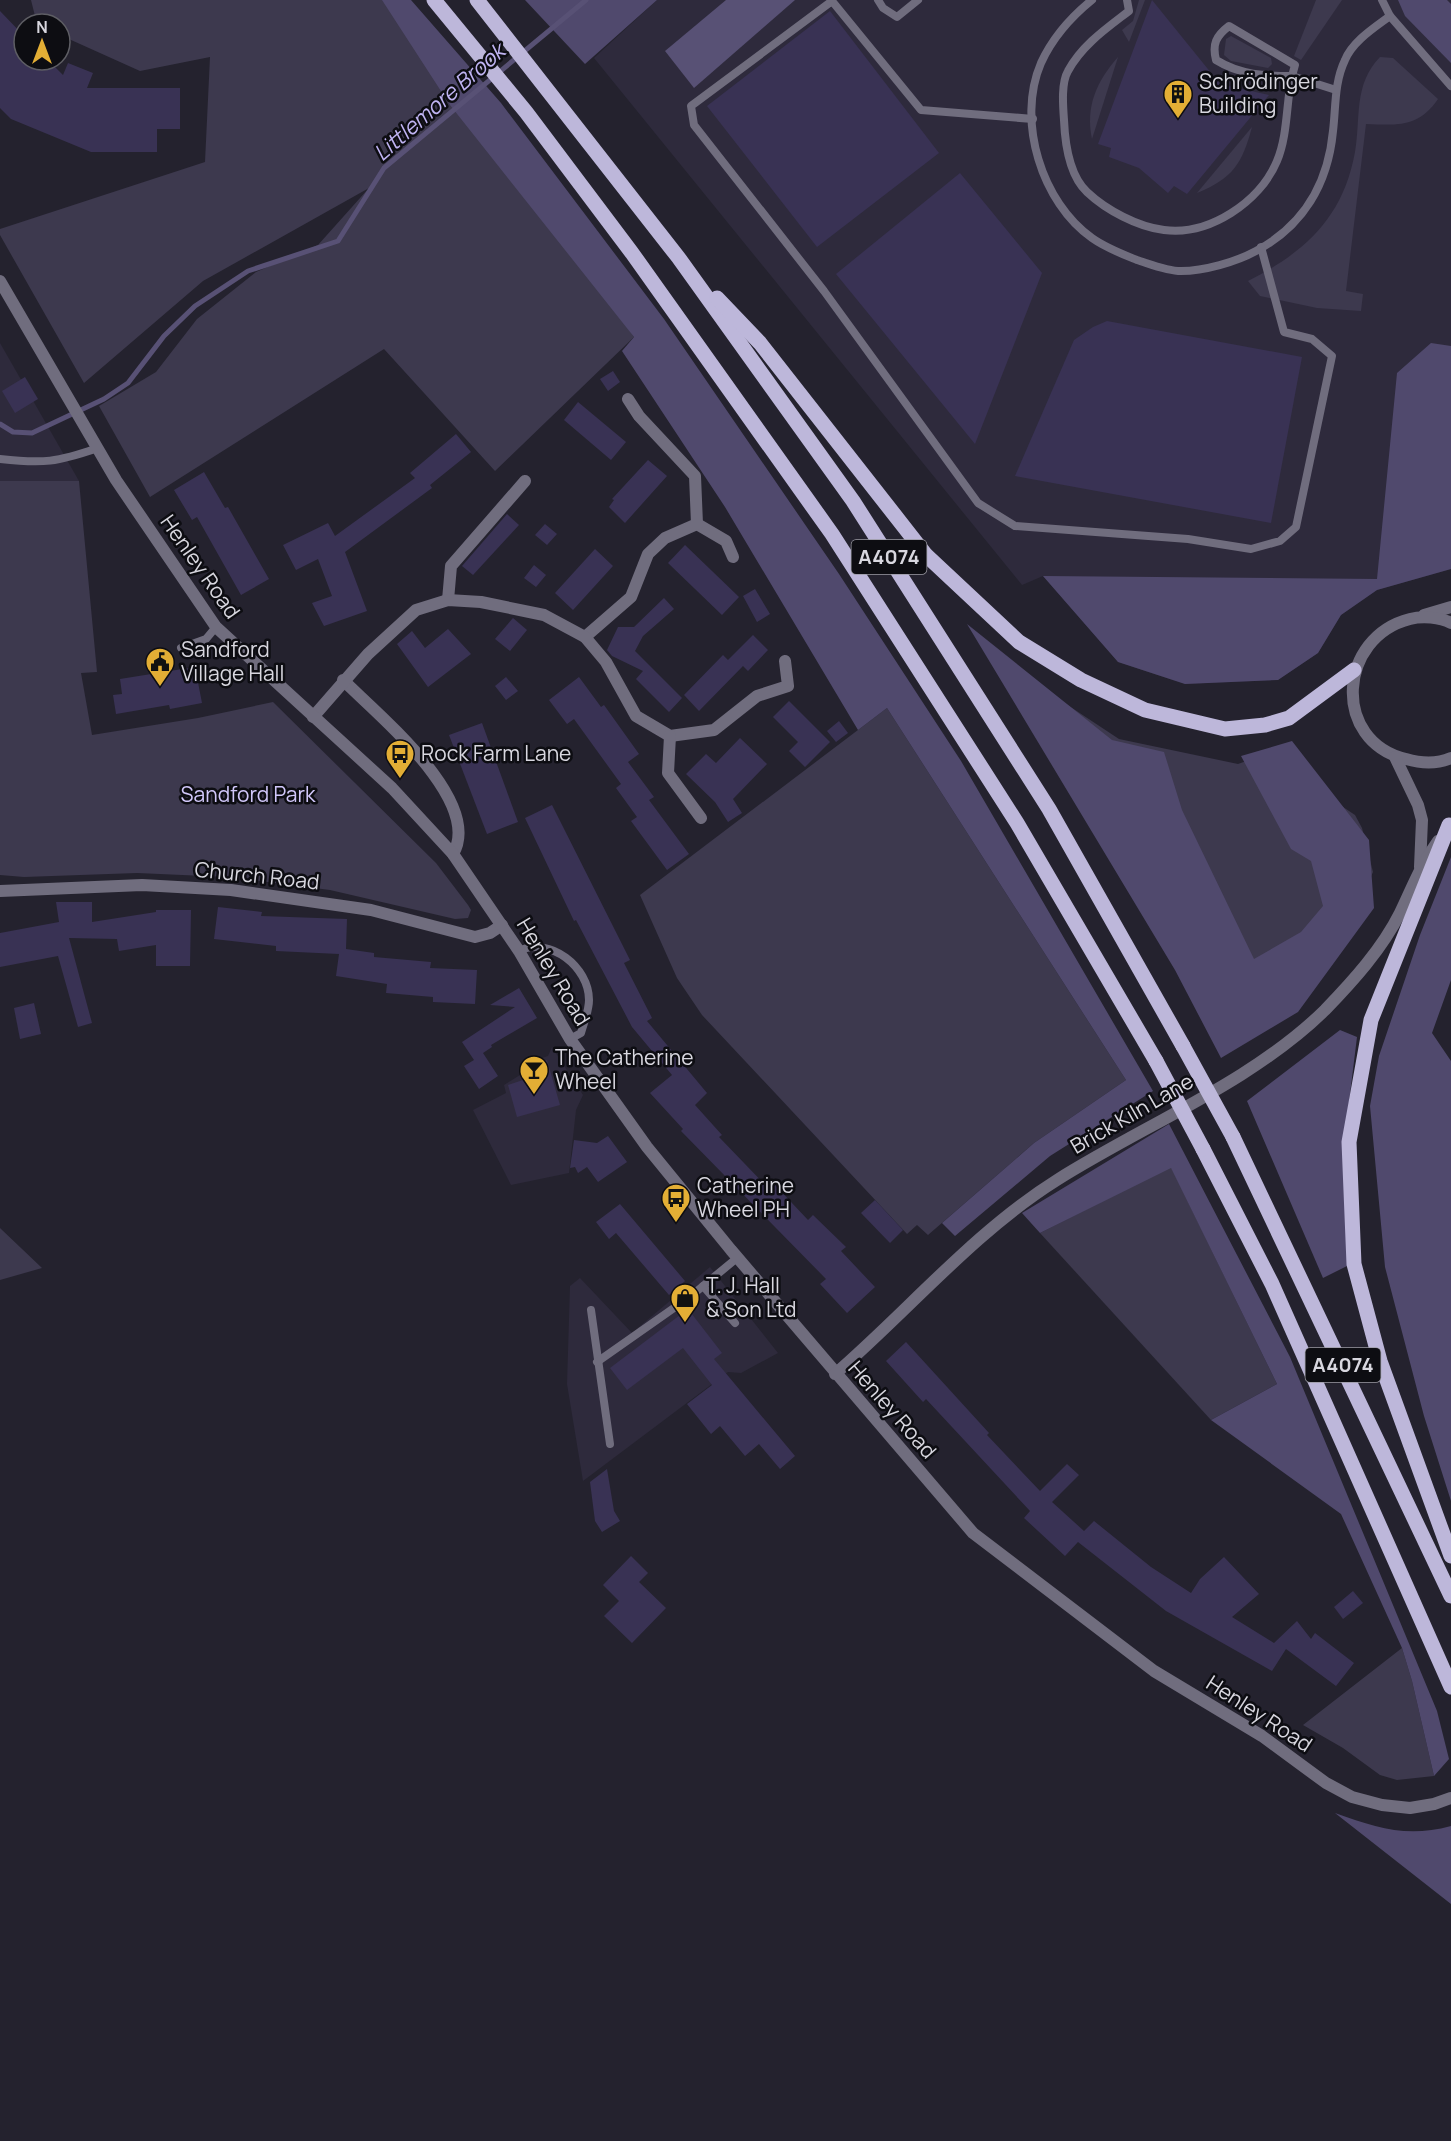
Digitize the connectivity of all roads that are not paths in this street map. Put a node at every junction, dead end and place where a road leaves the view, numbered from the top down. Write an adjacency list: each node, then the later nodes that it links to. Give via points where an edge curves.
1 (434, 0): 53 (main road, A4074, bridge, via 526,112 632,253 832,534 1017,823 1155,1061 1272,1284)
2 (477, 0): 14 (main road, A4074)
3 (878, 0): 4 (lane, via 883,9 897,17)
4 (918, 0)
5 (1092, 0): 12 (lane, via 1056,37 1041,64 1032,98)
6 (1127, 0): 9 (lane, via 1129,11 1086,46 1066,73 1063,104 1069,162 1086,191 1124,218 1164,230 1197,228 1224,217 1254,196 1277,161)
7 (1382, 0): 8 (lane)
8 (1390, 16): 10 (lane); 11 (lane, via 1345,58)
9 (1292, 76): 9 (lane, via 1295,65 1250,38 1229,27 1218,34 1213,48 1216,60 1230,69); 11 (lane)
10 (1451, 86)
11 (1336, 90): 13 (lane, via 1333,133 1322,184 1292,226)
12 (1032, 119): 13 (lane, via 1038,156 1051,190 1070,219 1092,238 1120,253 1181,271 1220,264); 13 (lane, via 921,110 832,1 692,106 694,125 824,291 978,503 1015,525 1188,538 1251,549 1280,541 1296,527 1332,356 1312,339 1284,332)
13 (1261, 247)
14 (678, 257): 30 (main road, via 760,343 927,555 1019,642 1081,680 1145,710 1225,729 1289,718); 52 (main road, A4074, bridge, via 859,511 1049,809 1233,1137)
15 (0, 281): 17 (street, Henley Road)
16 (628, 399): 20 (street, via 695,476)
17 (98, 448): 18 (lane, via 38,464); 26 (street, Henley Road)
18 (0, 459)
19 (525, 481): 22 (street, via 451,566)
20 (697, 524): 21 (street, via 726,541); 27 (street, via 665,538 648,554 631,597)
21 (733, 557)
22 (448, 600): 27 (street, via 481,602 544,615); 31 (street, via 416,610)
23 (1451, 607): 24 (street)
24 (1417, 617): 25 (street); 30 (street, via 1378,634 1363,651)
25 (1451, 623)
26 (216, 627): 28 (lane, via 206,639); 32 (street, Henley Road)
27 (585, 637): 33 (street, via 606,662 636,716)
28 (181, 648)
29 (785, 661): 33 (street, via 788,686 757,696 714,730)
30 (1354, 670): 34 (street, via 1352,696 1359,721 1374,742)
31 (344, 680): 32 (street); 38 (street, via 415,750 445,789 455,814 459,844)
32 (313, 717): 38 (street, Henley Road, via 392,788)
33 (670, 736): 36 (street, via 668,773)
34 (1395, 757): 35 (street, via 1420,763); 39 (street, Brick Kiln Lane, via 1419,805)
35 (1451, 758)
36 (700, 818)
37 (1450, 823): 39 (street, Brick Kiln Lane); 51 (main road, via 1371,1020 1349,1142 1354,1264 1380,1361)
38 (453, 854): 41 (street, Henley Road)
39 (1420, 867): 49 (street, Brick Kiln Lane, via 1382,943 1301,1032 1257,1065 1057,1180 1015,1209)
40 (0, 891): 41 (street, Church Road, via 142,885 231,890 371,910 475,937)
41 (502, 925): 42 (street, Henley Road)
42 (519, 951): 43 (street, Henley Road); 43 (lane, via 535,946 555,950 578,970 589,1000 581,1033)
43 (570, 1039): 44 (street, Henley Road, via 646,1147)
44 (737, 1258): 45 (lane); 49 (street, Henley Road)
45 (703, 1286): 47 (lane); 48 (lane)
46 (591, 1310): 48 (lane)
47 (735, 1323)
48 (597, 1362): 50 (lane)
49 (836, 1374): 54 (street, Henley Road, via 973,1533 1154,1671 1262,1736 1352,1797 1410,1808)
50 (610, 1444)
51 (1451, 1556)
52 (1451, 1596)
53 (1451, 1687)
54 (1451, 1798)

